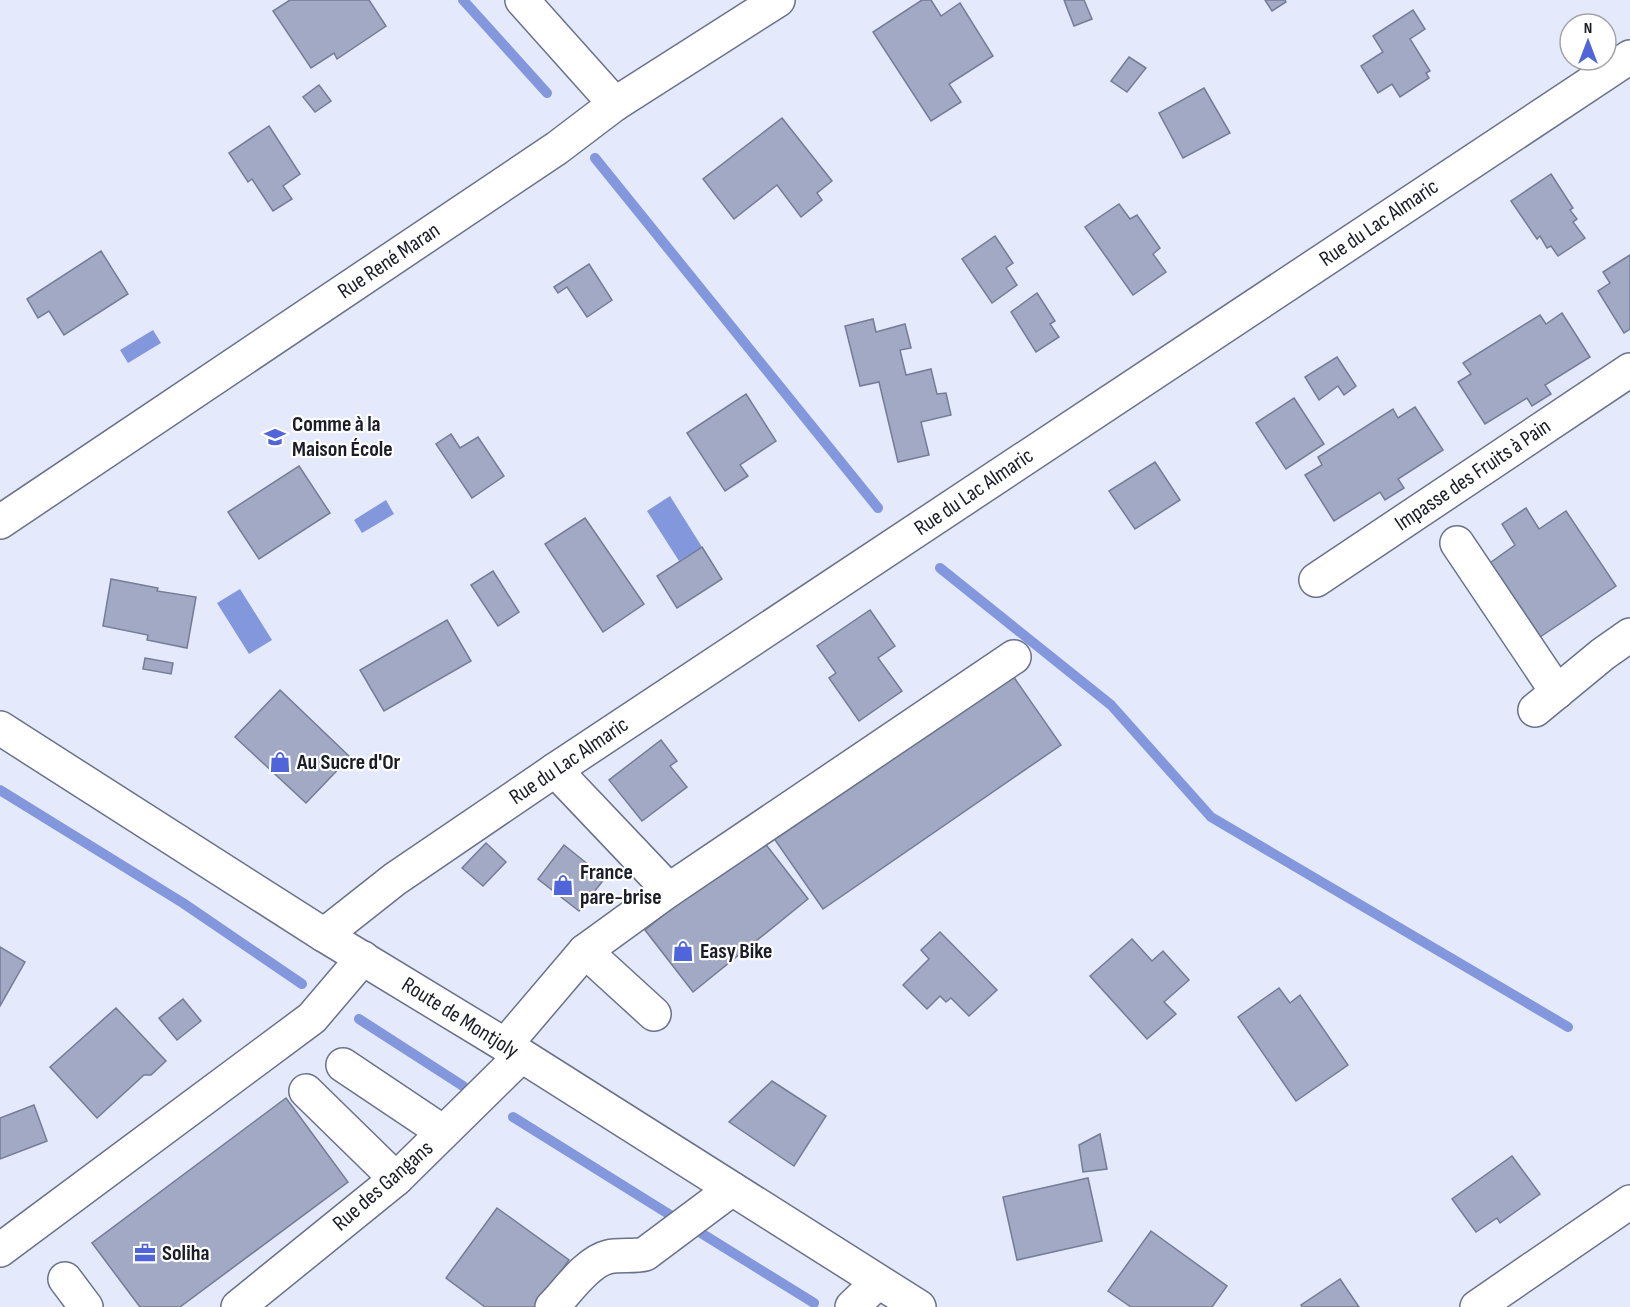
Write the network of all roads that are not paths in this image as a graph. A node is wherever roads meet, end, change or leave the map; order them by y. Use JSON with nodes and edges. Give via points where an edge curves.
{"nodes":[{"id":1,"x":522,"y":0,"type":"edge"},
{"id":2,"x":778,"y":0,"type":"edge"},
{"id":3,"x":1630,"y":57,"type":"edge"},
{"id":4,"x":615,"y":104,"type":"junction"},
{"id":5,"x":1630,"y":370,"type":"edge"},
{"id":6,"x":0,"y":522,"type":"edge"},
{"id":7,"x":1457,"y":543,"type":"dead end"},
{"id":8,"x":1317,"y":580,"type":"dead end"},
{"id":9,"x":1630,"y":635,"type":"edge"},
{"id":10,"x":1014,"y":657,"type":"dead end"},
{"id":11,"x":0,"y":728,"type":"edge"},
{"id":12,"x":555,"y":770,"type":"junction"},
{"id":13,"x":669,"y":890,"type":"junction"},
{"id":14,"x":324,"y":935,"type":"junction"},
{"id":15,"x":585,"y":951,"type":"junction"},
{"id":16,"x":363,"y":958,"type":"junction"},
{"id":17,"x":654,"y":1014,"type":"dead end"},
{"id":18,"x":513,"y":1051,"type":"junction"},
{"id":19,"x":343,"y":1065,"type":"dead end"},
{"id":20,"x":306,"y":1091,"type":"dead end"},
{"id":21,"x":443,"y":1132,"type":"junction"},
{"id":22,"x":396,"y":1179,"type":"junction"},
{"id":23,"x":732,"y":1189,"type":"junction"},
{"id":24,"x":1630,"y":1202,"type":"edge"},
{"id":25,"x":0,"y":1250,"type":"edge"},
{"id":26,"x":65,"y":1279,"type":"dead end"},
{"id":27,"x":878,"y":1282,"type":"junction"},
{"id":28,"x":914,"y":1306,"type":"edge"},
{"id":29,"x":86,"y":1307,"type":"edge"},
{"id":30,"x":238,"y":1307,"type":"edge"},
{"id":31,"x":552,"y":1307,"type":"edge"},
{"id":32,"x":852,"y":1307,"type":"edge"},
{"id":33,"x":1477,"y":1307,"type":"edge"}],
"edges":[{"from":1,"to":4,"type":"street"},
{"from":2,"to":4,"type":"street","name":"Rue René Maran"},
{"from":3,"to":12,"type":"street","name":"Rue du Lac Almaric"},
{"from":4,"to":6,"type":"street","name":"Rue René Maran","via":[[547,155]]},
{"from":5,"to":8,"type":"street","name":"Impasse des Fruits à Pain"},
{"from":7,"to":9,"type":"street","via":[[1546,701]]},
{"from":10,"to":13,"type":"street","name":"Rue des Gangans"},
{"from":11,"to":14,"type":"street","name":"Route de Montjoly"},
{"from":12,"to":13,"type":"street"},
{"from":12,"to":14,"type":"street","name":"Rue du Lac Almaric","via":[[395,879]]},
{"from":13,"to":15,"type":"street","name":"Rue des Gangans"},
{"from":14,"to":16,"type":"street","name":"Route de Montjoly"},
{"from":15,"to":17,"type":"street"},
{"from":15,"to":18,"type":"street","name":"Rue des Gangans"},
{"from":16,"to":18,"type":"street","name":"Route de Montjoly"},
{"from":16,"to":25,"type":"street","via":[[312,1018]]},
{"from":18,"to":21,"type":"street","name":"Rue des Gangans"},
{"from":18,"to":23,"type":"street","name":"Route de Montjoly"},
{"from":19,"to":21,"type":"street"},
{"from":20,"to":22,"type":"street"},
{"from":21,"to":22,"type":"street","name":"Rue des Gangans"},
{"from":22,"to":30,"type":"street","name":"Rue des Gangans"},
{"from":23,"to":27,"type":"street","name":"Route de Montjoly"},
{"from":23,"to":31,"type":"street","via":[[645,1254],[607,1257],[590,1267]]},
{"from":24,"to":33,"type":"street"},
{"from":26,"to":29,"type":"street"},
{"from":27,"to":28,"type":"street","name":"Route de Montjoly"},
{"from":27,"to":32,"type":"street"}]}
